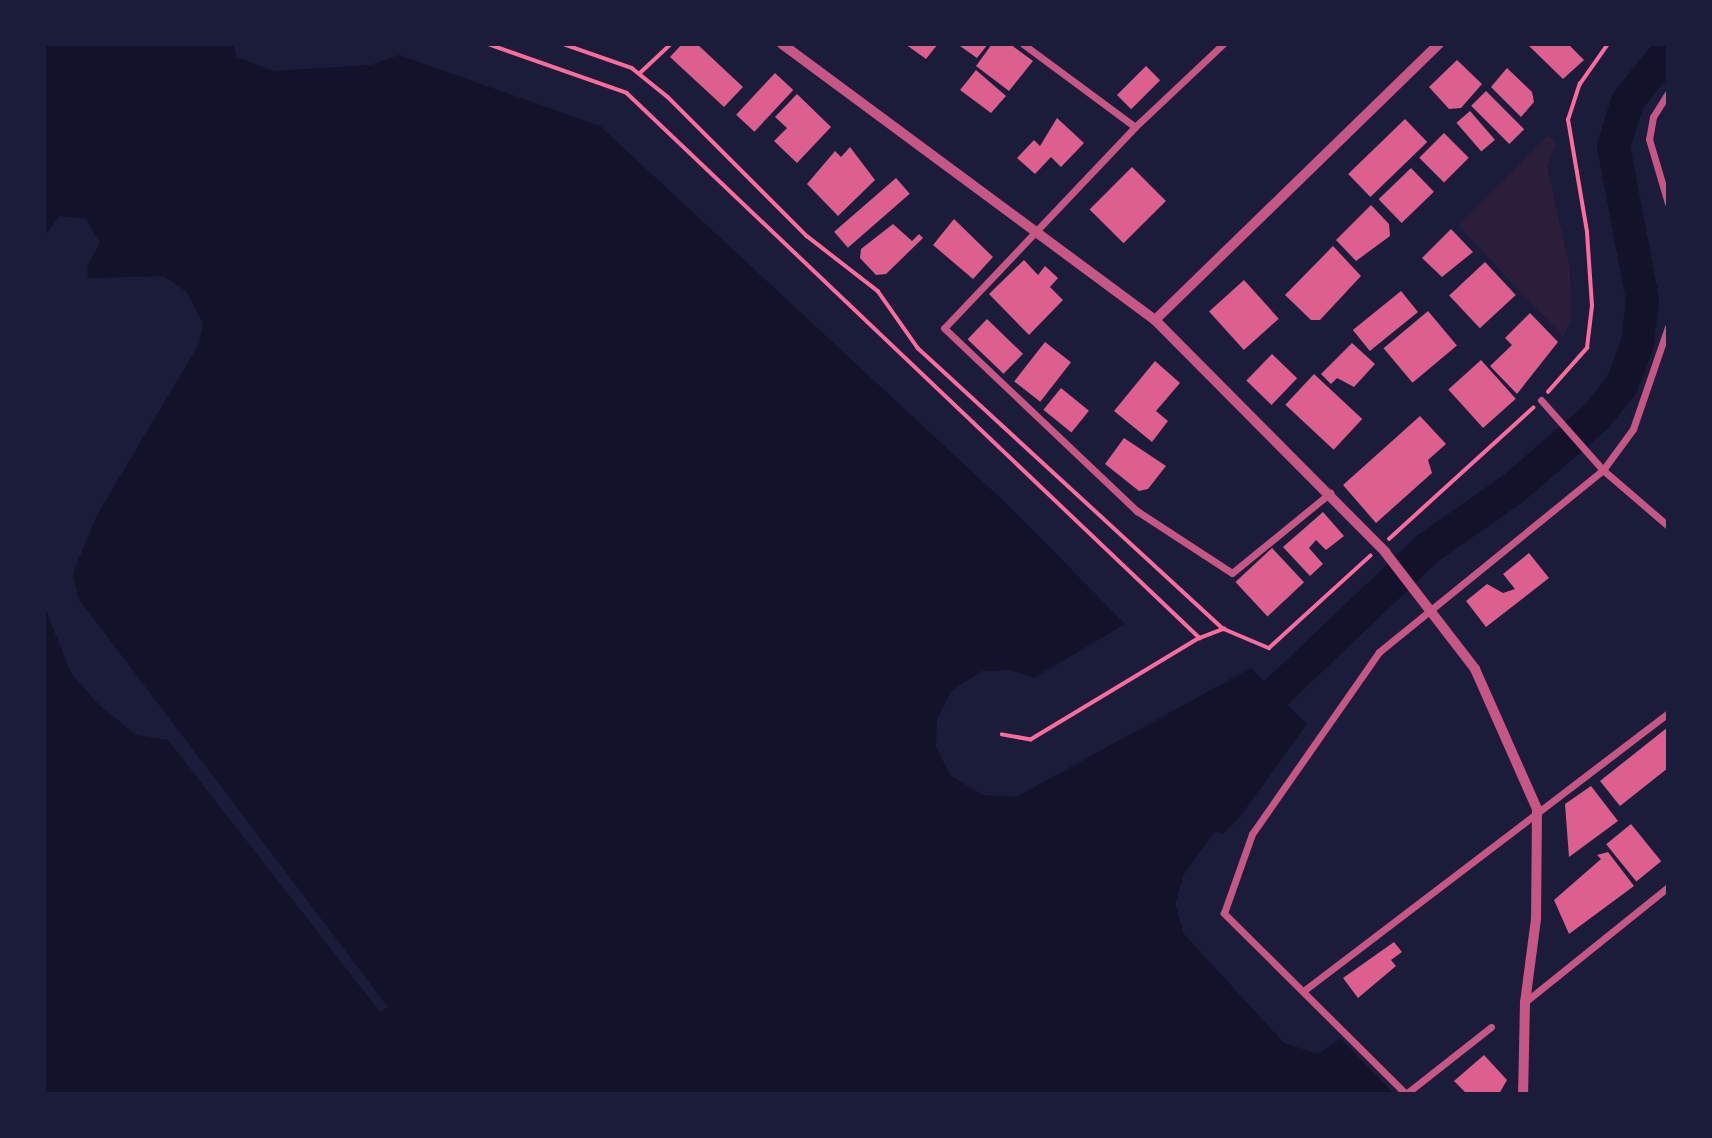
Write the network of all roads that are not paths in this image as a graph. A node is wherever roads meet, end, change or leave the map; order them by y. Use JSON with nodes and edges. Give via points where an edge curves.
{"nodes":[{"id":1,"x":782,"y":44,"type":"edge"},
{"id":2,"x":1223,"y":44,"type":"edge"},
{"id":3,"x":1439,"y":44,"type":"edge"},
{"id":4,"x":1028,"y":45,"type":"edge"},
{"id":5,"x":1668,"y":93,"type":"edge"},
{"id":6,"x":1135,"y":127,"type":"junction"},
{"id":7,"x":1668,"y":203,"type":"edge"},
{"id":8,"x":1036,"y":232,"type":"junction"},
{"id":9,"x":1155,"y":320,"type":"junction"},
{"id":10,"x":1668,"y":327,"type":"edge"},
{"id":11,"x":1541,"y":400,"type":"road end"},
{"id":12,"x":1603,"y":470,"type":"junction"},
{"id":13,"x":1330,"y":493,"type":"junction"},
{"id":14,"x":1668,"y":526,"type":"edge"},
{"id":15,"x":1429,"y":605,"type":"junction"},
{"id":16,"x":1668,"y":713,"type":"edge"},
{"id":17,"x":1537,"y":809,"type":"junction"},
{"id":18,"x":1668,"y":887,"type":"edge"},
{"id":19,"x":1306,"y":989,"type":"junction"},
{"id":20,"x":1525,"y":1002,"type":"junction"},
{"id":21,"x":1491,"y":1027,"type":"dead end"},
{"id":22,"x":1522,"y":1094,"type":"edge"}],
"edges":[{"from":1,"to":8,"type":"street"},
{"from":2,"to":6,"type":"street"},
{"from":3,"to":9,"type":"street"},
{"from":4,"to":6,"type":"street"},
{"from":5,"to":7,"type":"street","via":[[1653,117],[1649,139]]},
{"from":6,"to":8,"type":"street"},
{"from":8,"to":9,"type":"street"},
{"from":8,"to":13,"type":"street","via":[[944,328],[1137,511],[1232,573]]},
{"from":9,"to":13,"type":"street"},
{"from":10,"to":12,"type":"street","via":[[1633,429]]},
{"from":11,"to":12,"type":"street"},
{"from":12,"to":14,"type":"street"},
{"from":12,"to":15,"type":"street"},
{"from":13,"to":15,"type":"street"},
{"from":15,"to":17,"type":"street","via":[[1494,702]]},
{"from":15,"to":19,"type":"street","via":[[1380,652],[1339,707],[1252,834],[1232,882],[1224,914]]},
{"from":16,"to":17,"type":"street"},
{"from":17,"to":19,"type":"street"},
{"from":17,"to":20,"type":"street","via":[[1536,919]]},
{"from":18,"to":20,"type":"street"},
{"from":19,"to":21,"type":"street","via":[[1406,1094]]},
{"from":20,"to":22,"type":"street"}]}
